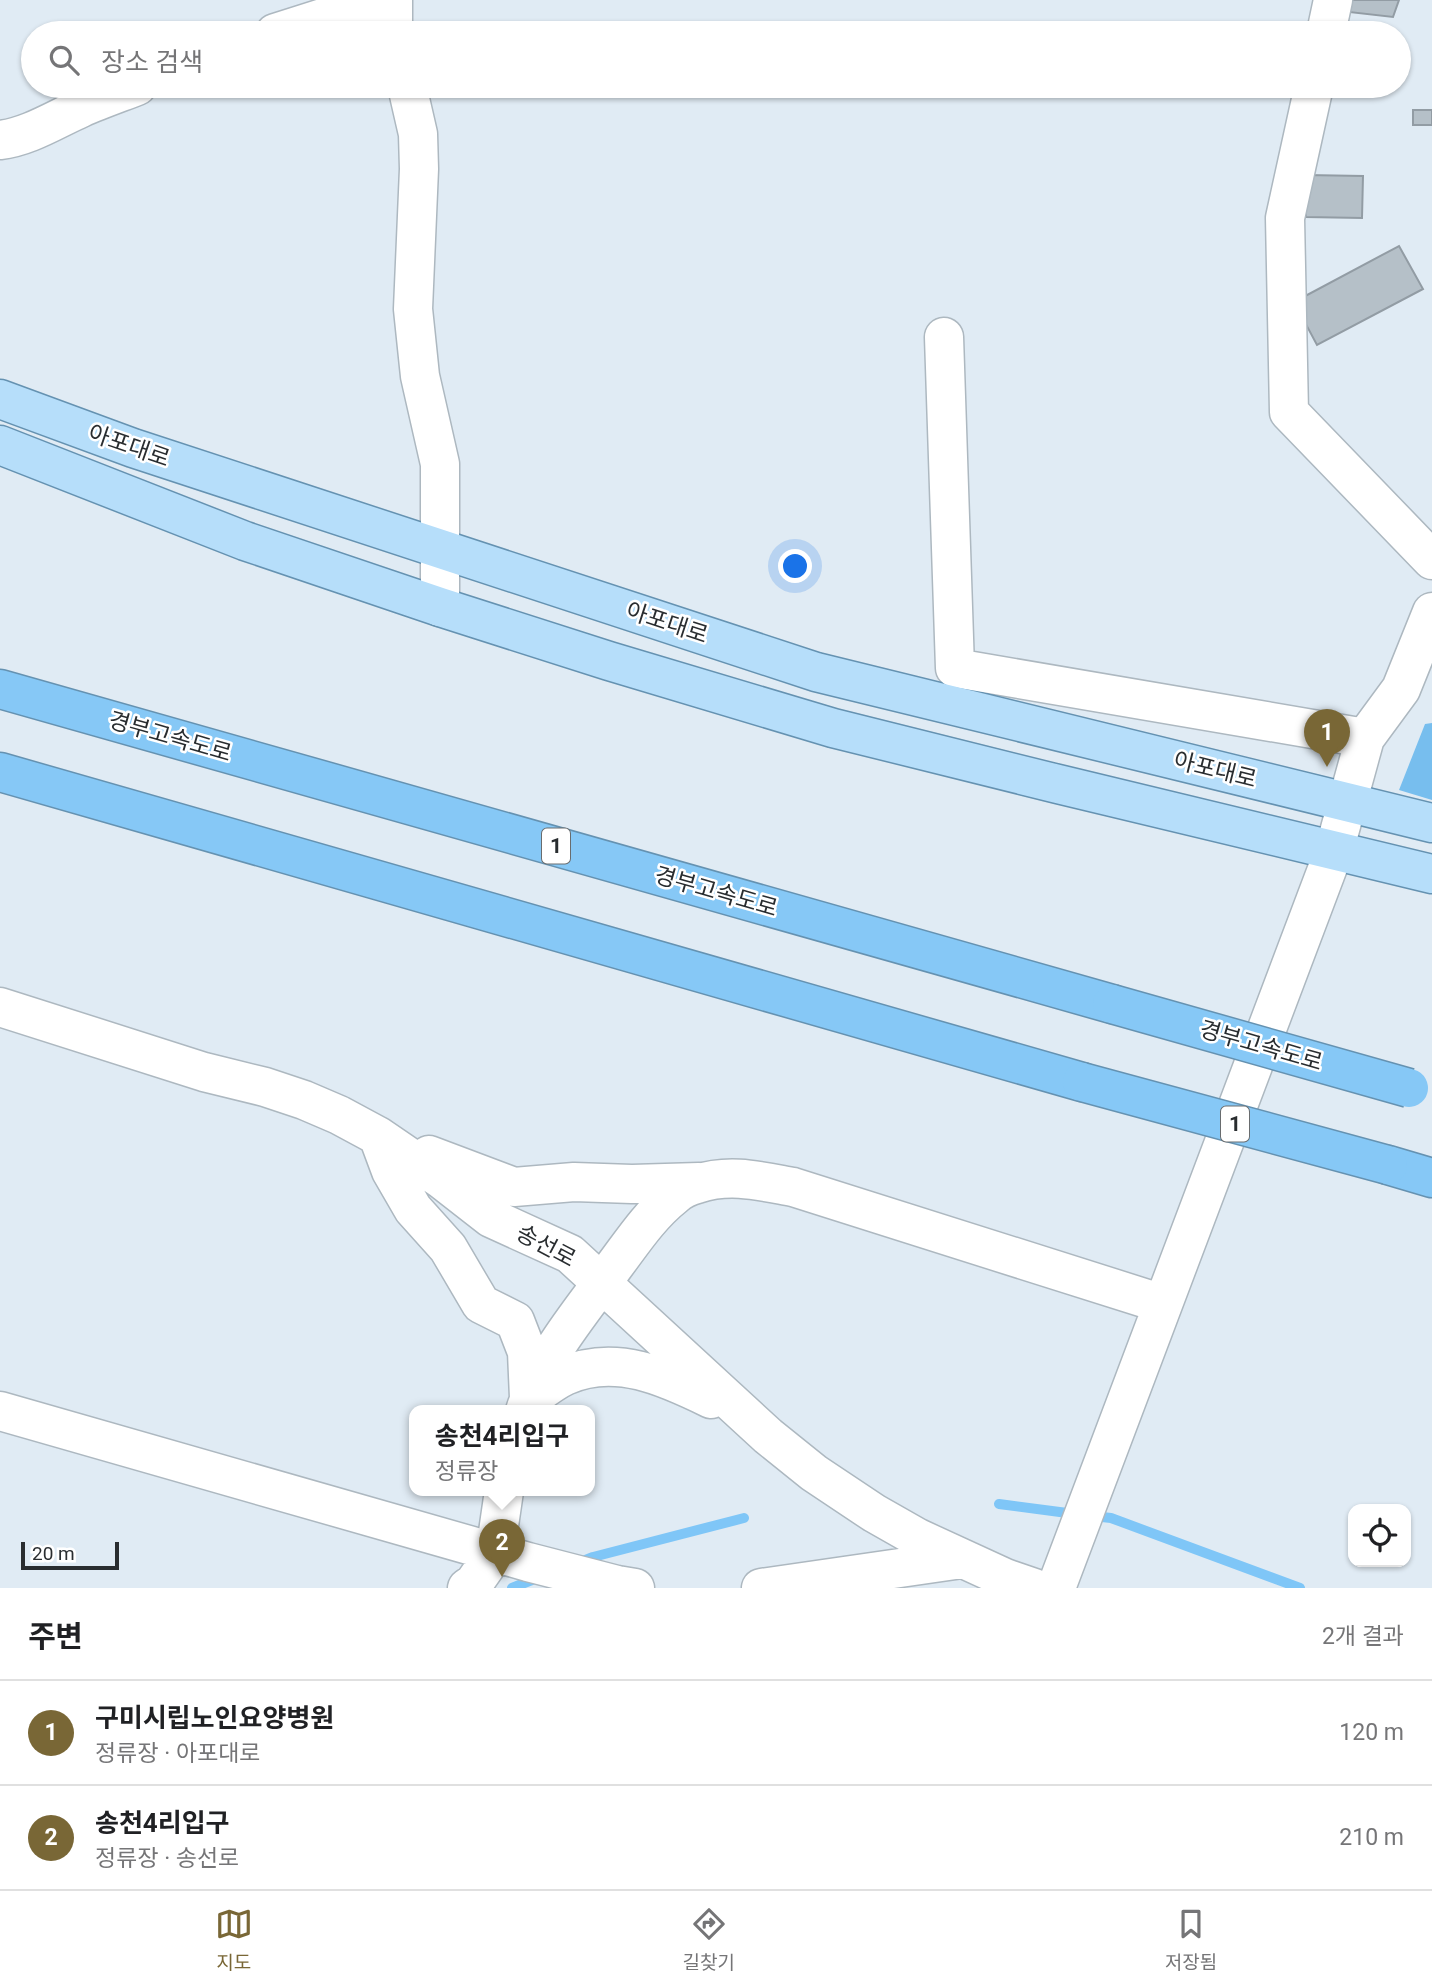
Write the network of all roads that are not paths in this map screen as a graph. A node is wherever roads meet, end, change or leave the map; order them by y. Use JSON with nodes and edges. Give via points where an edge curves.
{"nodes":[{"id":1,"x":1333,"y":0,"type":"edge"},
{"id":2,"x":383,"y":13,"type":"edge"},
{"id":3,"x":340,"y":21,"type":"edge"},
{"id":4,"x":1329,"y":21,"type":"edge"},
{"id":5,"x":105,"y":98,"type":"edge"},
{"id":6,"x":410,"y":98,"type":"edge"},
{"id":7,"x":1311,"y":98,"type":"edge"},
{"id":8,"x":0,"y":139,"type":"edge"},
{"id":9,"x":944,"y":337,"type":"dead end"},
{"id":10,"x":0,"y":399,"type":"edge"},
{"id":11,"x":0,"y":446,"type":"edge"},
{"id":12,"x":440,"y":549,"type":"junction"},
{"id":13,"x":1432,"y":560,"type":"edge"},
{"id":14,"x":440,"y":607,"type":"junction"},
{"id":15,"x":1432,"y":612,"type":"edge"},
{"id":16,"x":1416,"y":684,"type":"edge"},
{"id":17,"x":0,"y":689,"type":"edge"},
{"id":18,"x":1365,"y":738,"type":"junction"},
{"id":19,"x":0,"y":772,"type":"edge"},
{"id":20,"x":1348,"y":802,"type":"junction"},
{"id":21,"x":1432,"y":822,"type":"edge"},
{"id":22,"x":1334,"y":851,"type":"junction"},
{"id":23,"x":1432,"y":874,"type":"edge"},
{"id":24,"x":0,"y":1007,"type":"edge"},
{"id":25,"x":1420,"y":1091,"type":"edge"},
{"id":26,"x":378,"y":1136,"type":"junction"},
{"id":27,"x":1432,"y":1178,"type":"edge"},
{"id":28,"x":706,"y":1181,"type":"junction"},
{"id":29,"x":602,"y":1283,"type":"junction"},
{"id":30,"x":1163,"y":1304,"type":"junction"},
{"id":31,"x":527,"y":1405,"type":"edge"},
{"id":32,"x":527,"y":1405,"type":"edge"},
{"id":33,"x":528,"y":1405,"type":"edge"},
{"id":34,"x":0,"y":1411,"type":"edge"},
{"id":35,"x":745,"y":1415,"type":"junction"},
{"id":36,"x":505,"y":1496,"type":"edge"},
{"id":37,"x":511,"y":1557,"type":"junction"},
{"id":38,"x":962,"y":1559,"type":"junction"},
{"id":39,"x":626,"y":1587,"type":"edge"},
{"id":40,"x":467,"y":1588,"type":"edge"},
{"id":41,"x":761,"y":1588,"type":"edge"},
{"id":42,"x":771,"y":1588,"type":"edge"},
{"id":43,"x":1034,"y":1588,"type":"edge"},
{"id":44,"x":1056,"y":1588,"type":"edge"}],
"edges":[{"from":1,"to":4,"type":"street"},
{"from":2,"to":3,"type":"street"},
{"from":5,"to":8,"type":"street","via":[[43,126]]},
{"from":6,"to":12,"type":"street","via":[[418,134],[419,169],[414,309],[420,376],[440,464]]},
{"from":7,"to":13,"type":"street","via":[[1285,218],[1289,412]]},
{"from":9,"to":18,"type":"street","via":[[955,668]]},
{"from":10,"to":12,"type":"main road","name":"아포대로"},
{"from":11,"to":14,"type":"main road","name":"아포대로","via":[[245,541]]},
{"from":12,"to":14,"type":"street"},
{"from":12,"to":20,"type":"main road","name":"아포대로","via":[[816,673]]},
{"from":14,"to":22,"type":"main road","name":"아포대로","via":[[833,728]]},
{"from":15,"to":16,"type":"street"},
{"from":16,"to":18,"type":"street"},
{"from":17,"to":25,"type":"highway","name":"경부고속도로","number":"1","bridge":true},
{"from":18,"to":20,"type":"street"},
{"from":19,"to":27,"type":"highway","number":"1","bridge":true},
{"from":20,"to":21,"type":"main road","name":"아포대로"},
{"from":20,"to":22,"type":"street"},
{"from":22,"to":23,"type":"main road","name":"아포대로"},
{"from":22,"to":30,"type":"street"},
{"from":24,"to":26,"type":"street","name":"송선로","via":[[304,1100]]},
{"from":26,"to":28,"type":"street","via":[[514,1187]]},
{"from":26,"to":29,"type":"street","name":"송선로","via":[[491,1218],[570,1254]]},
{"from":26,"to":31,"type":"street","via":[[413,1209],[448,1248],[481,1304],[515,1321],[527,1352]]},
{"from":28,"to":29,"type":"street","via":[[676,1194],[652,1216]]},
{"from":28,"to":30,"type":"street","via":[[745,1178],[793,1187]]},
{"from":29,"to":32,"type":"street","via":[[559,1343]]},
{"from":29,"to":35,"type":"street","name":"송선로"},
{"from":30,"to":44,"type":"street"},
{"from":33,"to":35,"type":"street","via":[[564,1377],[584,1369],[623,1367],[665,1377]]},
{"from":34,"to":37,"type":"street"},
{"from":35,"to":38,"type":"street","name":"송선로","via":[[814,1473],[874,1513]]},
{"from":36,"to":37,"type":"street"},
{"from":37,"to":39,"type":"street"},
{"from":37,"to":40,"type":"street"},
{"from":38,"to":42,"type":"street"},
{"from":38,"to":43,"type":"street","name":"송선로"},
{"from":41,"to":42,"type":"street"}]}
